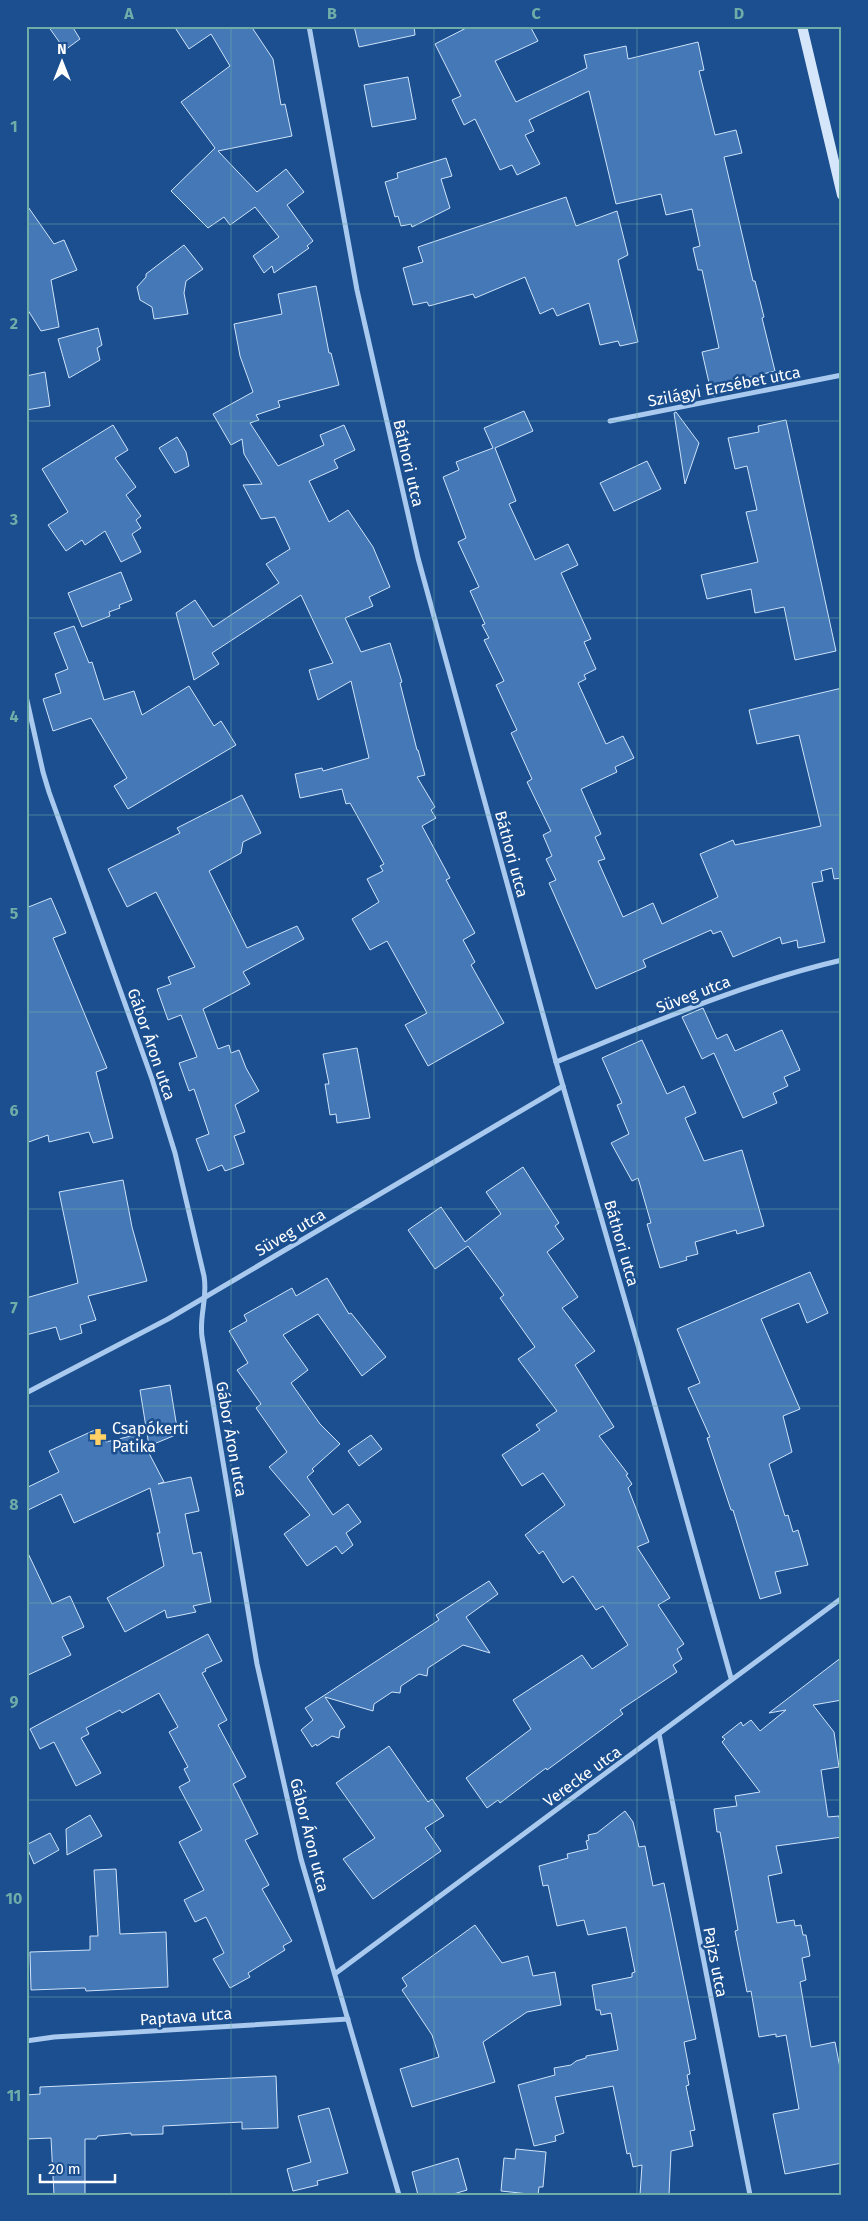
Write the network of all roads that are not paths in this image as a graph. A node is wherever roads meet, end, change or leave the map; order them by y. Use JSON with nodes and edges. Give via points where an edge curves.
{"nodes":[{"id":1,"x":309,"y":26,"type":"edge"},
{"id":2,"x":802,"y":26,"type":"edge"},
{"id":3,"x":842,"y":195,"type":"edge"},
{"id":4,"x":842,"y":375,"type":"edge"},
{"id":5,"x":610,"y":421,"type":"dead end"},
{"id":6,"x":26,"y":696,"type":"edge"},
{"id":7,"x":842,"y":960,"type":"edge"},
{"id":8,"x":556,"y":1062,"type":"junction"},
{"id":9,"x":563,"y":1086,"type":"junction"},
{"id":10,"x":207,"y":1295,"type":"junction"},
{"id":11,"x":26,"y":1393,"type":"edge"},
{"id":12,"x":842,"y":1598,"type":"edge"},
{"id":13,"x":731,"y":1678,"type":"junction"},
{"id":14,"x":659,"y":1734,"type":"junction"},
{"id":15,"x":336,"y":1973,"type":"junction"},
{"id":16,"x":348,"y":2019,"type":"junction"},
{"id":17,"x":26,"y":2040,"type":"edge"},
{"id":18,"x":399,"y":2195,"type":"edge"},
{"id":19,"x":750,"y":2195,"type":"edge"}],
"edges":[{"from":1,"to":8,"type":"street","name":"Báthori utca","via":[[357,290],[418,558]]},
{"from":2,"to":3,"type":"street"},
{"from":4,"to":5,"type":"street","name":"Szilágyi Erzsébet utca"},
{"from":6,"to":10,"type":"street","name":"Gábor Áron utca","via":[[42,772],[170,1137]]},
{"from":7,"to":8,"type":"street","name":"Süveg utca","via":[[724,994]]},
{"from":8,"to":9,"type":"street","name":"Báthori utca"},
{"from":9,"to":10,"type":"street","name":"Süveg utca"},
{"from":9,"to":13,"type":"street","name":"Báthori utca"},
{"from":10,"to":11,"type":"street","name":"Süveg utca","via":[[168,1319]]},
{"from":10,"to":15,"type":"street","name":"Gábor Áron utca","via":[[201,1317],[202,1338],[257,1664],[301,1858]]},
{"from":12,"to":13,"type":"street","name":"Verecke utca"},
{"from":13,"to":14,"type":"street","name":"Verecke utca"},
{"from":14,"to":15,"type":"street","name":"Verecke utca"},
{"from":14,"to":19,"type":"street","name":"Pajzs utca"},
{"from":15,"to":16,"type":"street","name":"Gábor Áron utca"},
{"from":16,"to":17,"type":"street","name":"Paptava utca"},
{"from":16,"to":18,"type":"street","name":"Gábor Áron utca"}]}
